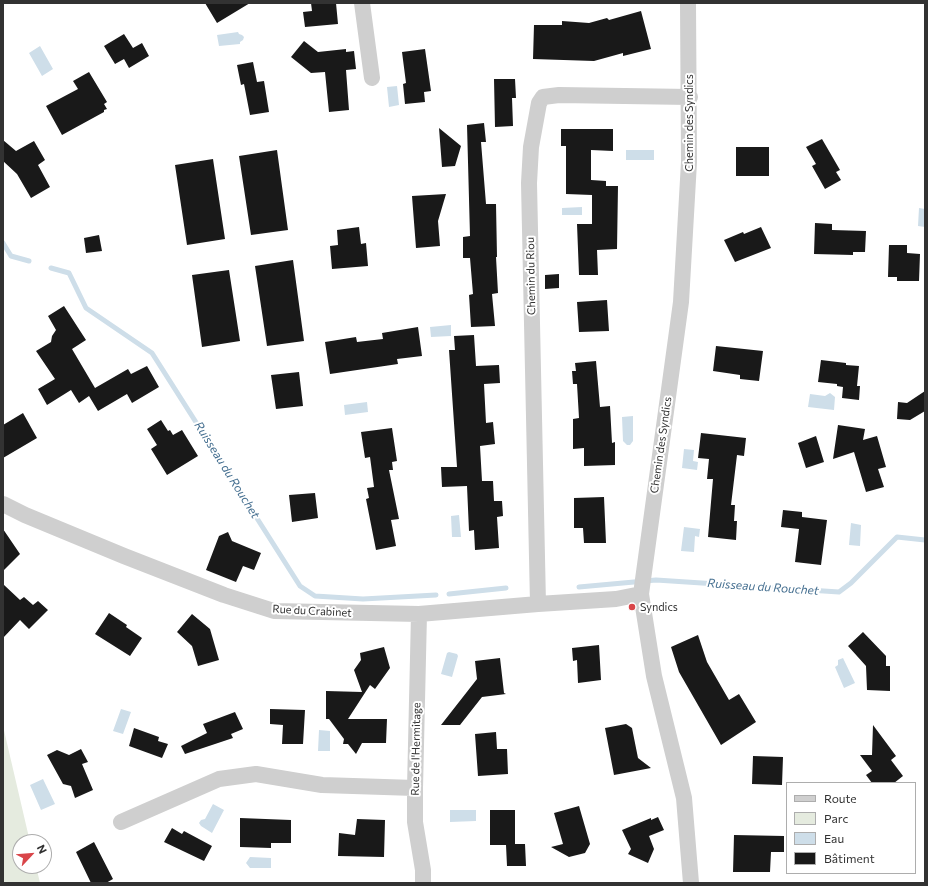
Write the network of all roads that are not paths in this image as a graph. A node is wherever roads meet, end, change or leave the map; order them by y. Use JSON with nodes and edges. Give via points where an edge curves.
{"nodes":[{"id":1,"x":362,"y":3,"type":"edge"},
{"id":2,"x":688,"y":3,"type":"edge"},
{"id":3,"x":372,"y":78,"type":"dead end"},
{"id":4,"x":690,"y":97,"type":"junction"},
{"id":5,"x":3,"y":504,"type":"edge"},
{"id":6,"x":642,"y":586,"type":"junction"},
{"id":7,"x":538,"y":604,"type":"junction"},
{"id":8,"x":419,"y":614,"type":"junction"},
{"id":9,"x":415,"y":788,"type":"junction"},
{"id":10,"x":121,"y":822,"type":"dead end"},
{"id":11,"x":423,"y":883,"type":"edge"},
{"id":12,"x":691,"y":883,"type":"edge"}],
"edges":[{"from":1,"to":3,"type":"street"},
{"from":2,"to":4,"type":"street","name":"Chemin des Syndics"},
{"from":4,"to":6,"type":"street","name":"Chemin des Syndics","via":[[681,302]]},
{"from":4,"to":7,"type":"street","name":"Chemin du Riou","via":[[559,95],[543,97],[539,103],[531,147],[529,183]]},
{"from":5,"to":8,"type":"street","name":"Rue du Crabinet","via":[[124,556],[224,595],[274,610]]},
{"from":6,"to":7,"type":"street","name":"Rue du Crabinet","via":[[616,599]]},
{"from":6,"to":12,"type":"street","name":"Chemin des Syndics","via":[[654,676],[684,798]]},
{"from":7,"to":8,"type":"street","name":"Rue du Crabinet"},
{"from":8,"to":9,"type":"street","name":"Rue de l'Hermitage"},
{"from":9,"to":10,"type":"street","via":[[322,785],[256,774],[219,779]]},
{"from":9,"to":11,"type":"street","name":"Rue de l'Hermitage","via":[[415,822]]}]}
